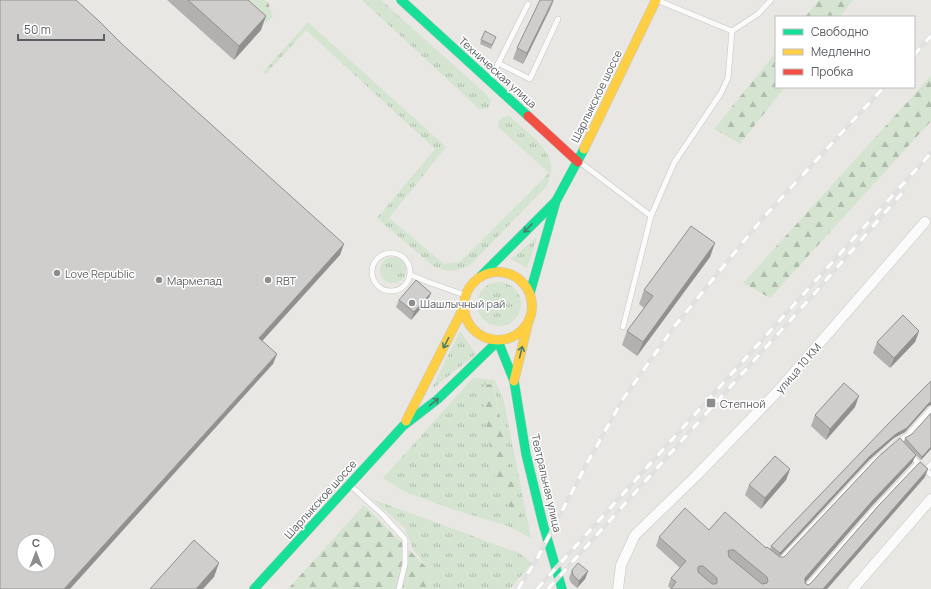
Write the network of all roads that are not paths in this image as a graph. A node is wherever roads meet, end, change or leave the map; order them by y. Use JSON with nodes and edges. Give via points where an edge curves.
{"nodes":[{"id":1,"x":401,"y":0,"type":"edge"},
{"id":2,"x":656,"y":0,"type":"edge"},
{"id":3,"x":771,"y":0,"type":"edge"},
{"id":4,"x":528,"y":4,"type":"dead end"},
{"id":5,"x":558,"y":19,"type":"dead end"},
{"id":6,"x":732,"y":31,"type":"junction"},
{"id":7,"x":498,"y":63,"type":"junction"},
{"id":8,"x":489,"y":80,"type":"junction"},
{"id":9,"x":578,"y":162,"type":"junction"},
{"id":10,"x":556,"y":201,"type":"junction"},
{"id":11,"x":652,"y":216,"type":"junction"},
{"id":12,"x":925,"y":222,"type":"dead end"},
{"id":13,"x":411,"y":275,"type":"junction"},
{"id":14,"x":481,"y":276,"type":"junction"},
{"id":15,"x":530,"y":293,"type":"junction"},
{"id":16,"x":465,"y":294,"type":"junction"},
{"id":17,"x":463,"y":308,"type":"junction"},
{"id":18,"x":528,"y":322,"type":"junction"},
{"id":19,"x":623,"y":328,"type":"dead end"},
{"id":20,"x":498,"y":340,"type":"junction"},
{"id":21,"x":514,"y":381,"type":"junction"},
{"id":22,"x":931,"y":409,"type":"edge"},
{"id":23,"x":403,"y":426,"type":"junction"},
{"id":24,"x":897,"y":441,"type":"junction"},
{"id":25,"x":892,"y":446,"type":"edge"},
{"id":26,"x":902,"y":447,"type":"edge"},
{"id":27,"x":907,"y":452,"type":"edge"},
{"id":28,"x":882,"y":454,"type":"edge"},
{"id":29,"x":918,"y":464,"type":"junction"},
{"id":30,"x":931,"y":464,"type":"edge"},
{"id":31,"x":926,"y":470,"type":"junction"},
{"id":32,"x":931,"y":475,"type":"edge"},
{"id":33,"x":350,"y":485,"type":"junction"},
{"id":34,"x":931,"y":499,"type":"edge"},
{"id":35,"x":772,"y":558,"type":"edge"},
{"id":36,"x":254,"y":589,"type":"edge"},
{"id":37,"x":399,"y":589,"type":"edge"},
{"id":38,"x":562,"y":589,"type":"edge"},
{"id":39,"x":618,"y":589,"type":"edge"},
{"id":40,"x":805,"y":589,"type":"edge"},
{"id":41,"x":853,"y":589,"type":"edge"}],
"edges":[{"from":1,"to":8,"type":"main road","name":"Техническая улица"},
{"from":2,"to":6,"type":"lane"},
{"from":2,"to":9,"type":"main road","name":"Шарлыкское шоссе"},
{"from":3,"to":6,"type":"lane","via":[[758,14]]},
{"from":4,"to":7,"type":"lane"},
{"from":5,"to":7,"type":"lane","via":[[530,79]]},
{"from":6,"to":11,"type":"lane","via":[[728,78],[721,93],[674,163]]},
{"from":7,"to":8,"type":"lane"},
{"from":8,"to":9,"type":"main road","name":"Техническая улица"},
{"from":9,"to":10,"type":"main road","name":"Шарлыкское шоссе"},
{"from":9,"to":11,"type":"lane"},
{"from":10,"to":14,"type":"main road","name":"Шарлыкское шоссе","one_way":true},
{"from":10,"to":15,"type":"main road","name":"Шарлыкское шоссе"},
{"from":11,"to":19,"type":"lane"},
{"from":12,"to":39,"type":"street","name":"улица 10 КМ","via":[[778,391],[635,535],[620,565]]},
{"from":13,"to":13,"type":"lane","via":[[408,262],[398,254],[388,253],[379,257],[373,265],[372,276],[377,285],[386,291],[399,290],[407,284]]},
{"from":13,"to":16,"type":"lane"},
{"from":14,"to":15,"type":"main road","via":[[493,272],[512,275],[522,282]]},
{"from":14,"to":16,"type":"main road","via":[[471,284]]},
{"from":15,"to":18,"type":"main road","via":[[532,308]]},
{"from":16,"to":17,"type":"main road"},
{"from":17,"to":20,"type":"main road","via":[[474,332],[490,340]]},
{"from":17,"to":23,"type":"main road","name":"Шарлыкское шоссе","one_way":true},
{"from":18,"to":20,"type":"main road","via":[[516,336]]},
{"from":21,"to":18,"type":"main road","name":"Театральная улица","one_way":true},
{"from":20,"to":21,"type":"main road","name":"Театральная улица"},
{"from":23,"to":20,"type":"main road","name":"Шарлыкское шоссе","one_way":true,"via":[[438,399]]},
{"from":21,"to":38,"type":"main road","name":"Театральная улица","via":[[531,475]]},
{"from":22,"to":24,"type":"lane","via":[[908,434]]},
{"from":23,"to":33,"type":"main road","name":"Шарлыкское шоссе"},
{"from":24,"to":25,"type":"lane"},
{"from":24,"to":26,"type":"lane"},
{"from":27,"to":29,"type":"lane"},
{"from":28,"to":35,"type":"lane","via":[[778,562]]},
{"from":29,"to":31,"type":"lane"},
{"from":29,"to":40,"type":"lane"},
{"from":30,"to":31,"type":"lane"},
{"from":31,"to":32,"type":"lane"},
{"from":33,"to":36,"type":"main road","name":"Шарлыкское шоссе"},
{"from":33,"to":37,"type":"lane","via":[[405,539],[405,564]]},
{"from":34,"to":41,"type":"street"}]}
